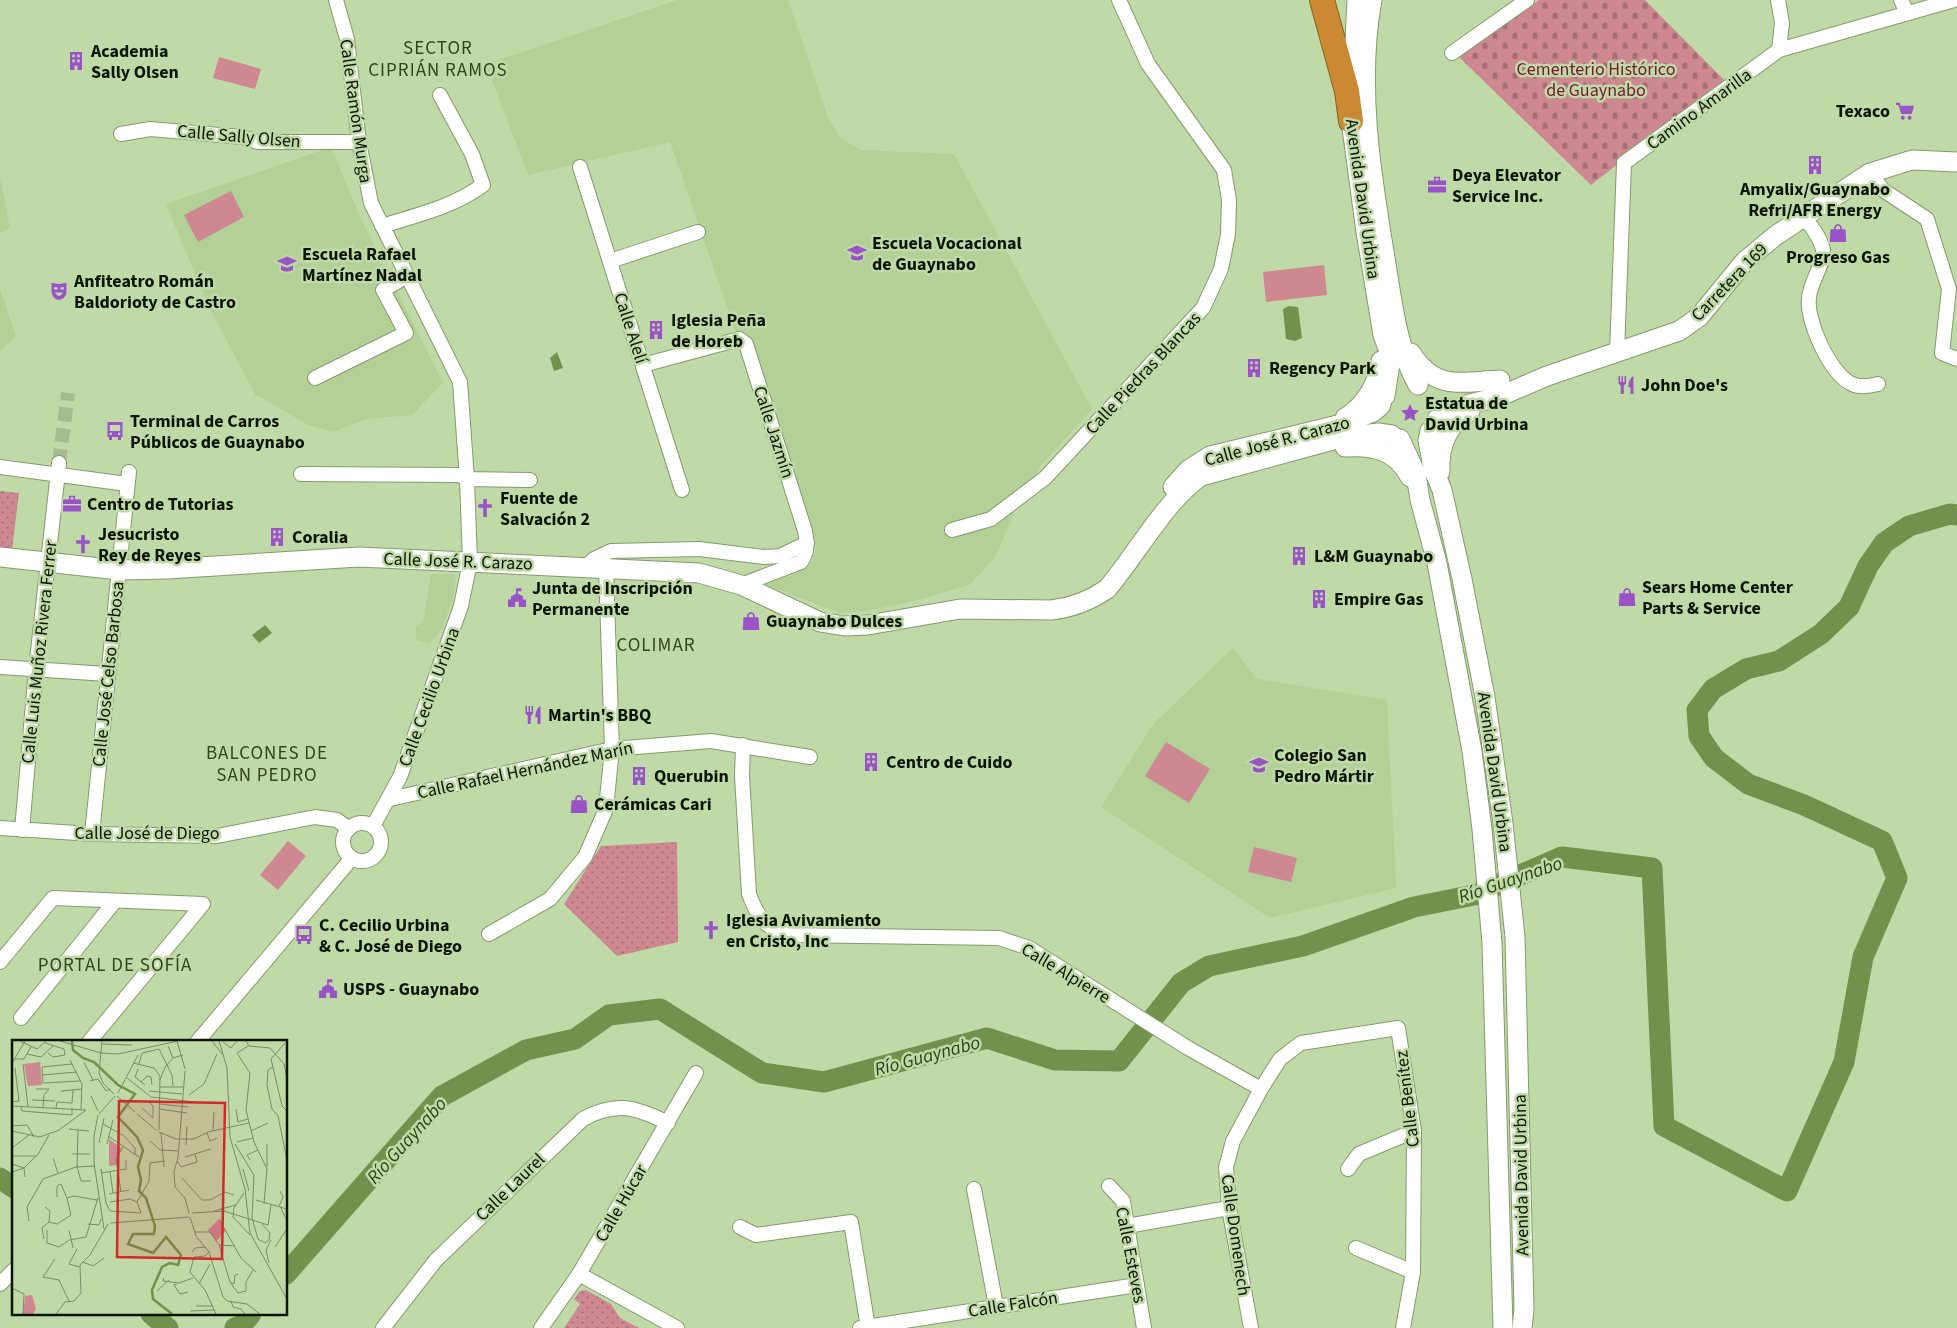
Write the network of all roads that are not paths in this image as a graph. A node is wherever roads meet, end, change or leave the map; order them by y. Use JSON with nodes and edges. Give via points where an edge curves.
{"nodes":[{"id":1,"x":336,"y":0,"type":"edge"},
{"id":2,"x":1120,"y":0,"type":"edge"},
{"id":3,"x":1322,"y":0,"type":"edge"},
{"id":4,"x":1357,"y":0,"type":"edge"},
{"id":5,"x":1372,"y":0,"type":"edge"},
{"id":6,"x":1527,"y":0,"type":"edge"},
{"id":7,"x":1778,"y":0,"type":"edge"},
{"id":8,"x":1901,"y":0,"type":"edge"},
{"id":9,"x":1954,"y":0,"type":"edge"},
{"id":10,"x":1907,"y":14,"type":"junction"},
{"id":11,"x":1779,"y":50,"type":"junction"},
{"id":12,"x":1452,"y":52,"type":"dead end"},
{"id":13,"x":440,"y":95,"type":"dead end"},
{"id":14,"x":1351,"y":121,"type":"junction"},
{"id":15,"x":121,"y":134,"type":"dead end"},
{"id":16,"x":358,"y":142,"type":"junction"},
{"id":17,"x":1957,"y":162,"type":"edge"},
{"id":18,"x":580,"y":167,"type":"dead end"},
{"id":19,"x":1870,"y":173,"type":"junction"},
{"id":20,"x":1804,"y":216,"type":"junction"},
{"id":21,"x":382,"y":226,"type":"junction"},
{"id":22,"x":698,"y":232,"type":"dead end"},
{"id":23,"x":610,"y":262,"type":"junction"},
{"id":24,"x":407,"y":276,"type":"junction"},
{"id":25,"x":1397,"y":322,"type":"junction"},
{"id":26,"x":1383,"y":335,"type":"junction"},
{"id":27,"x":1617,"y":353,"type":"junction"},
{"id":28,"x":1957,"y":359,"type":"edge"},
{"id":29,"x":643,"y":365,"type":"junction"},
{"id":30,"x":315,"y":378,"type":"dead end"},
{"id":31,"x":1878,"y":384,"type":"dead end"},
{"id":32,"x":1499,"y":388,"type":"junction"},
{"id":33,"x":1383,"y":400,"type":"junction"},
{"id":34,"x":1430,"y":403,"type":"junction"},
{"id":35,"x":1331,"y":427,"type":"junction"},
{"id":36,"x":1396,"y":437,"type":"junction"},
{"id":37,"x":1304,"y":449,"type":"junction"},
{"id":38,"x":0,"y":467,"type":"edge"},
{"id":39,"x":58,"y":469,"type":"junction"},
{"id":40,"x":301,"y":474,"type":"dead end"},
{"id":41,"x":467,"y":478,"type":"junction"},
{"id":42,"x":530,"y":480,"type":"dead end"},
{"id":43,"x":682,"y":490,"type":"dead end"},
{"id":44,"x":1442,"y":490,"type":"junction"},
{"id":45,"x":1420,"y":500,"type":"junction"},
{"id":46,"x":952,"y":530,"type":"dead end"},
{"id":47,"x":807,"y":543,"type":"junction"},
{"id":48,"x":0,"y":557,"type":"edge"},
{"id":49,"x":48,"y":562,"type":"junction"},
{"id":50,"x":470,"y":562,"type":"junction"},
{"id":51,"x":586,"y":567,"type":"junction"},
{"id":52,"x":606,"y":568,"type":"junction"},
{"id":53,"x":118,"y":570,"type":"junction"},
{"id":54,"x":741,"y":585,"type":"junction"},
{"id":55,"x":1083,"y":601,"type":"junction"},
{"id":56,"x":0,"y":667,"type":"edge"},
{"id":57,"x":36,"y":669,"type":"junction"},
{"id":58,"x":107,"y":674,"type":"junction"},
{"id":59,"x":743,"y":745,"type":"junction"},
{"id":60,"x":612,"y":749,"type":"junction"},
{"id":61,"x":810,"y":757,"type":"dead end"},
{"id":62,"x":390,"y":799,"type":"junction"},
{"id":63,"x":373,"y":826,"type":"junction"},
{"id":64,"x":0,"y":828,"type":"edge"},
{"id":65,"x":349,"y":829,"type":"junction"},
{"id":66,"x":22,"y":830,"type":"junction"},
{"id":67,"x":92,"y":834,"type":"junction"},
{"id":68,"x":352,"y":858,"type":"junction"},
{"id":69,"x":115,"y":901,"type":"junction"},
{"id":70,"x":488,"y":934,"type":"dead end"},
{"id":71,"x":0,"y":962,"type":"edge"},
{"id":72,"x":21,"y":1018,"type":"dead end"},
{"id":73,"x":91,"y":1040,"type":"edge"},
{"id":74,"x":199,"y":1040,"type":"edge"},
{"id":75,"x":696,"y":1073,"type":"dead end"},
{"id":76,"x":1261,"y":1089,"type":"junction"},
{"id":77,"x":668,"y":1123,"type":"junction"},
{"id":78,"x":1414,"y":1131,"type":"junction"},
{"id":79,"x":1348,"y":1169,"type":"dead end"},
{"id":80,"x":1109,"y":1186,"type":"dead end"},
{"id":81,"x":974,"y":1189,"type":"dead end"},
{"id":82,"x":1229,"y":1208,"type":"junction"},
{"id":83,"x":1127,"y":1226,"type":"junction"},
{"id":84,"x":740,"y":1227,"type":"dead end"},
{"id":85,"x":1356,"y":1248,"type":"dead end"},
{"id":86,"x":12,"y":1272,"type":"edge"},
{"id":87,"x":1413,"y":1272,"type":"junction"},
{"id":88,"x":579,"y":1274,"type":"junction"},
{"id":89,"x":0,"y":1284,"type":"edge"},
{"id":90,"x":1137,"y":1285,"type":"junction"},
{"id":91,"x":996,"y":1306,"type":"junction"},
{"id":92,"x":1524,"y":1309,"type":"junction"},
{"id":93,"x":1501,"y":1322,"type":"edge"},
{"id":94,"x":383,"y":1328,"type":"edge"},
{"id":95,"x":541,"y":1328,"type":"edge"},
{"id":96,"x":677,"y":1328,"type":"edge"},
{"id":97,"x":865,"y":1328,"type":"edge"},
{"id":98,"x":1144,"y":1328,"type":"edge"},
{"id":99,"x":1251,"y":1328,"type":"edge"},
{"id":100,"x":1403,"y":1328,"type":"edge"},
{"id":101,"x":1522,"y":1328,"type":"edge"},
{"id":102,"x":1527,"y":1328,"type":"edge"}],
"edges":[{"from":1,"to":16,"type":"street","name":"Calle Ramón Murga","via":[[347,39]]},
{"from":2,"to":46,"type":"street","name":"Calle Piedras Blancas","via":[[1148,64],[1224,170],[1229,200],[1228,234],[1221,269],[1203,308],[1045,478],[991,519]]},
{"from":3,"to":14,"type":"highway","via":[[1347,91]]},
{"from":4,"to":14,"type":"street","name":"Avenida David Urbina"},
{"from":5,"to":25,"type":"street","name":"Avenida David Urbina","via":[[1367,56],[1368,146]]},
{"from":6,"to":12,"type":"street"},
{"from":7,"to":11,"type":"street","via":[[1782,23]]},
{"from":8,"to":10,"type":"street"},
{"from":9,"to":10,"type":"street","name":"Camino Amarilla"},
{"from":10,"to":11,"type":"street","name":"Camino Amarilla"},
{"from":11,"to":27,"type":"street","name":"Camino Amarilla","via":[[1624,163]]},
{"from":13,"to":21,"type":"street","via":[[472,154],[483,185],[448,205]]},
{"from":14,"to":26,"type":"street","name":"Avenida David Urbina"},
{"from":15,"to":16,"type":"street","name":"Calle Sally Olsen","via":[[150,129],[242,136],[258,142]]},
{"from":16,"to":21,"type":"street","name":"Calle Ramón Murga","via":[[371,203]]},
{"from":17,"to":19,"type":"street","name":"Carretera 169","via":[[1912,160]]},
{"from":18,"to":23,"type":"street","name":"Calle Alelí"},
{"from":19,"to":20,"type":"street","name":"Carretera 169"},
{"from":19,"to":28,"type":"street","via":[[1883,190],[1927,219],[1949,289],[1942,353]]},
{"from":20,"to":27,"type":"street","name":"Carretera 169","via":[[1746,261],[1699,317],[1679,331]]},
{"from":20,"to":31,"type":"street","via":[[1823,253],[1808,299],[1809,313],[1819,340],[1835,368],[1852,384]]},
{"from":21,"to":24,"type":"street","name":"Calle Ramón Murga"},
{"from":22,"to":23,"type":"street"},
{"from":23,"to":29,"type":"street","name":"Calle Alelí"},
{"from":24,"to":30,"type":"street","via":[[383,290],[406,333]]},
{"from":24,"to":41,"type":"street","name":"Calle Ramón Murga","via":[[460,382]]},
{"from":25,"to":32,"type":"street","via":[[1417,361],[1437,379]]},
{"from":25,"to":34,"type":"street","name":"Avenida David Urbina","via":[[1403,356]]},
{"from":26,"to":33,"type":"street","name":"Avenida David Urbina","via":[[1391,363]]},
{"from":26,"to":35,"type":"street","via":[[1380,366],[1369,394],[1354,413]]},
{"from":27,"to":32,"type":"street","name":"Carretera 169"},
{"from":29,"to":43,"type":"street","name":"Calle Alelí"},
{"from":29,"to":47,"type":"street","name":"Calle Jazmín","via":[[732,341],[744,341]]},
{"from":32,"to":34,"type":"street","name":"Carretera 169","via":[[1466,405]]},
{"from":32,"to":34,"type":"street","name":"Carretera 169","via":[[1446,390]]},
{"from":32,"to":44,"type":"street","via":[[1446,433],[1441,457]]},
{"from":33,"to":34,"type":"street","via":[[1400,384]]},
{"from":33,"to":35,"type":"street","name":"Calle José R. Carazo","via":[[1361,418]]},
{"from":33,"to":36,"type":"street","via":[[1383,423]]},
{"from":34,"to":36,"type":"street","via":[[1414,440]]},
{"from":34,"to":44,"type":"street","name":"Avenida David Urbina","via":[[1429,449]]},
{"from":35,"to":55,"type":"street","name":"Calle José R. Carazo","via":[[1219,453],[1197,462],[1158,504]]},
{"from":36,"to":37,"type":"street","name":"Calle José R. Carazo","via":[[1367,434]]},
{"from":36,"to":45,"type":"street","name":"Avenida David Urbina","via":[[1416,474]]},
{"from":37,"to":45,"type":"street","via":[[1368,447],[1386,451],[1407,472]]},
{"from":37,"to":55,"type":"street","name":"Calle José R. Carazo","via":[[1201,476],[1168,510],[1107,588]]},
{"from":38,"to":39,"type":"street"},
{"from":39,"to":49,"type":"street","name":"Calle Luis Muñoz Rivera Ferrer"},
{"from":39,"to":53,"type":"street","name":"Calle José Celso Barbosa","via":[[128,478]]},
{"from":40,"to":41,"type":"street","via":[[459,475]]},
{"from":41,"to":42,"type":"street"},
{"from":41,"to":50,"type":"street","name":"Calle Ramón Murga"},
{"from":44,"to":92,"type":"street","name":"Avenida David Urbina","via":[[1485,696],[1515,937]]},
{"from":45,"to":93,"type":"street","name":"Avenida David Urbina","via":[[1460,682],[1482,829],[1492,943],[1498,1079]]},
{"from":47,"to":51,"type":"street","via":[[780,556],[764,557],[699,549],[611,551]]},
{"from":47,"to":54,"type":"street","via":[[801,562]]},
{"from":48,"to":49,"type":"street","name":"Calle José R. Carazo"},
{"from":49,"to":53,"type":"street","name":"Calle José R. Carazo"},
{"from":49,"to":57,"type":"street","name":"Calle Luis Muñoz Rivera Ferrer"},
{"from":50,"to":51,"type":"street","name":"Calle José R. Carazo"},
{"from":50,"to":53,"type":"street","name":"Calle José R. Carazo","via":[[359,558]]},
{"from":50,"to":62,"type":"street","name":"Calle Cecilio Urbina","via":[[457,619]]},
{"from":51,"to":52,"type":"street","name":"Calle José R. Carazo"},
{"from":52,"to":54,"type":"street","name":"Calle José R. Carazo","via":[[699,573]]},
{"from":52,"to":60,"type":"street"},
{"from":53,"to":58,"type":"street","name":"Calle José Celso Barbosa"},
{"from":54,"to":55,"type":"street","name":"Calle José R. Carazo","via":[[820,622],[844,626],[960,609],[1065,609]]},
{"from":56,"to":57,"type":"street"},
{"from":57,"to":58,"type":"street"},
{"from":57,"to":66,"type":"street","name":"Calle Luis Muñoz Rivera Ferrer"},
{"from":58,"to":67,"type":"street","name":"Calle José Celso Barbosa"},
{"from":59,"to":60,"type":"street","name":"Calle Rafael Hernández Marín","via":[[711,741]]},
{"from":59,"to":61,"type":"street","name":"Calle Rafael Hernández Marín"},
{"from":59,"to":76,"type":"street","name":"Calle Alpierre","via":[[749,894],[755,910],[773,931],[791,935],[999,938],[1029,948],[1188,1048]]},
{"from":60,"to":62,"type":"street","name":"Calle Rafael Hernández Marín"},
{"from":60,"to":70,"type":"street","via":[[606,809],[585,857],[550,899]]},
{"from":62,"to":63,"type":"street","name":"Calle Cecilio Urbina"},
{"from":63,"to":65,"type":"street","via":[[358,824]]},
{"from":63,"to":68,"type":"street","via":[[381,838],[378,853],[366,861]]},
{"from":64,"to":66,"type":"street","name":"Calle José de Diego"},
{"from":65,"to":67,"type":"street","name":"Calle José de Diego","via":[[337,820],[315,817],[217,836]]},
{"from":65,"to":68,"type":"street","via":[[344,846]]},
{"from":66,"to":67,"type":"street","name":"Calle José de Diego"},
{"from":68,"to":74,"type":"street"},
{"from":69,"to":71,"type":"street","via":[[53,898]]},
{"from":69,"to":72,"type":"street"},
{"from":69,"to":73,"type":"street","via":[[203,904]]},
{"from":75,"to":77,"type":"street","name":"Calle Húcar"},
{"from":76,"to":78,"type":"street","name":"Calle Benítez","via":[[1280,1059],[1301,1044],[1398,1028]]},
{"from":76,"to":82,"type":"street","name":"Calle Domenech","via":[[1232,1141],[1226,1167]]},
{"from":77,"to":88,"type":"street","name":"Calle Húcar"},
{"from":77,"to":94,"type":"street","name":"Calle Laurel","via":[[642,1110],[626,1108],[607,1109],[582,1119],[436,1260]]},
{"from":78,"to":79,"type":"street","via":[[1359,1154]]},
{"from":78,"to":87,"type":"street","name":"Calle Benítez"},
{"from":80,"to":83,"type":"street","name":"Calle Esteves","via":[[1123,1202]]},
{"from":81,"to":91,"type":"street"},
{"from":82,"to":83,"type":"street"},
{"from":82,"to":99,"type":"street","name":"Calle Domenech"},
{"from":83,"to":90,"type":"street","name":"Calle Esteves"},
{"from":84,"to":97,"type":"street","via":[[756,1235],[851,1222]]},
{"from":85,"to":87,"type":"street"},
{"from":86,"to":89,"type":"street"},
{"from":87,"to":100,"type":"street","name":"Calle Benítez"},
{"from":88,"to":95,"type":"street","name":"Calle Húcar"},
{"from":88,"to":96,"type":"street"},
{"from":90,"to":91,"type":"street","name":"Calle Falcón"},
{"from":90,"to":98,"type":"street","name":"Calle Esteves"},
{"from":91,"to":97,"type":"street","name":"Calle Falcón"},
{"from":92,"to":101,"type":"street","name":"Avenida David Urbina"},
{"from":92,"to":102,"type":"street"}]}
